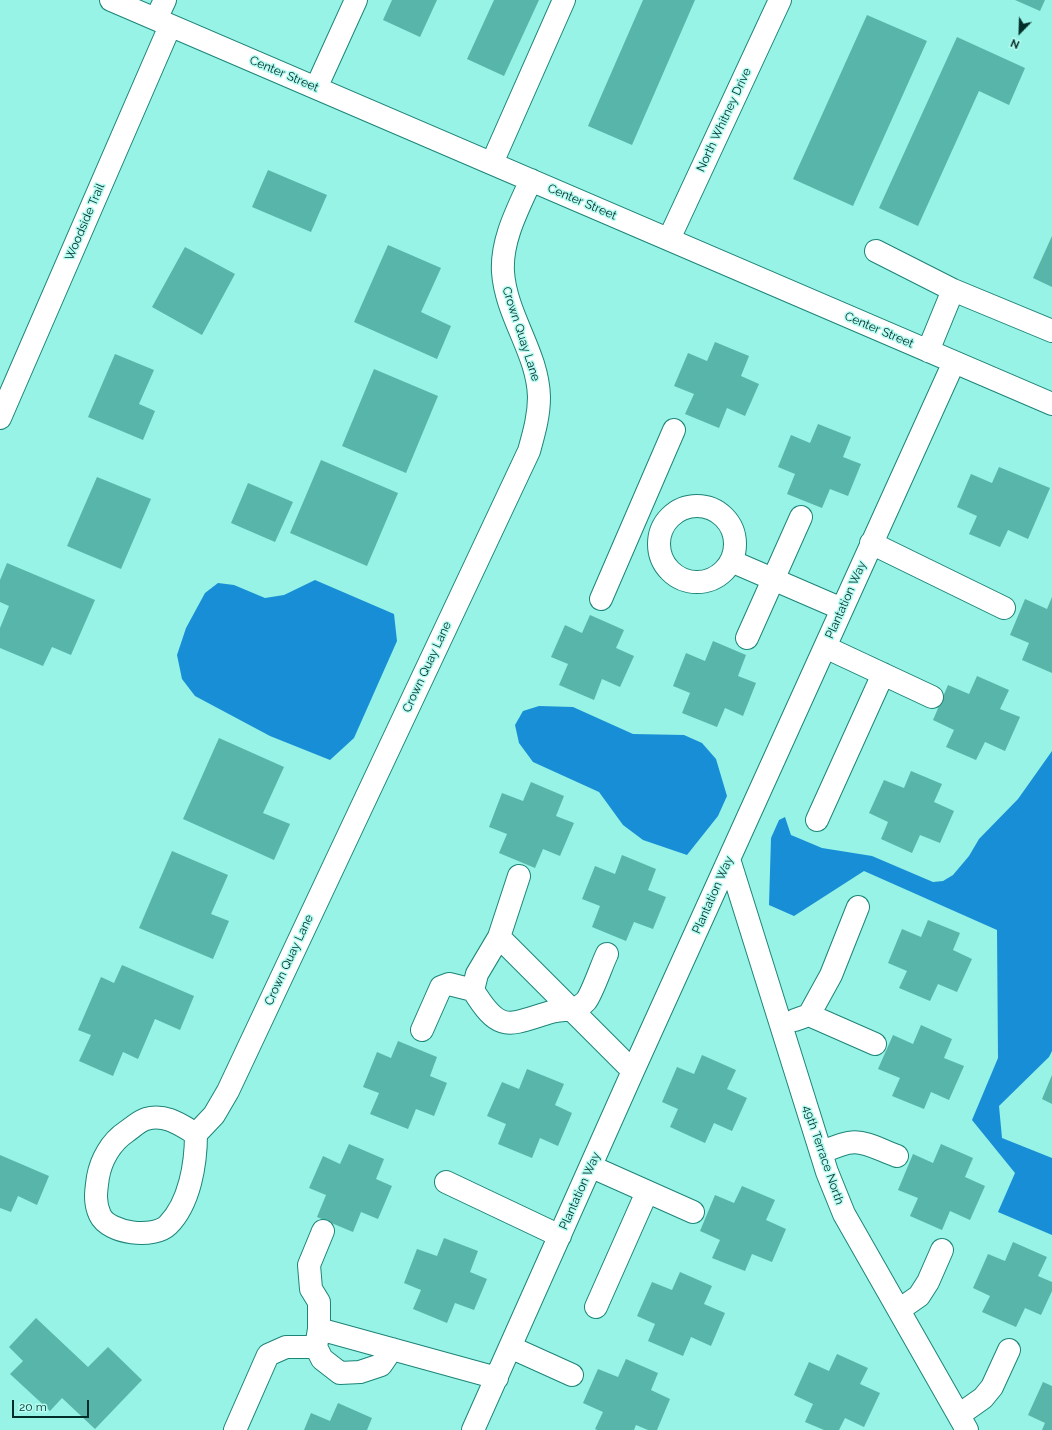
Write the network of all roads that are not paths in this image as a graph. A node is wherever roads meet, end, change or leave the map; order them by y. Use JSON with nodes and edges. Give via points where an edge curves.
{"nodes":[{"id":1,"x":112,"y":0,"type":"edge"},
{"id":2,"x":356,"y":0,"type":"edge"},
{"id":3,"x":564,"y":0,"type":"edge"},
{"id":4,"x":780,"y":0,"type":"edge"},
{"id":5,"x":164,"y":15,"type":"edge"},
{"id":6,"x":316,"y":88,"type":"junction"},
{"id":7,"x":492,"y":163,"type":"junction"},
{"id":8,"x":531,"y":180,"type":"junction"},
{"id":9,"x":669,"y":240,"type":"junction"},
{"id":10,"x":876,"y":251,"type":"dead end"},
{"id":11,"x":953,"y":290,"type":"junction"},
{"id":12,"x":1052,"y":332,"type":"edge"},
{"id":13,"x":928,"y":351,"type":"junction"},
{"id":14,"x":954,"y":362,"type":"junction"},
{"id":15,"x":1052,"y":404,"type":"edge"},
{"id":16,"x":0,"y":418,"type":"edge"},
{"id":17,"x":674,"y":430,"type":"dead end"},
{"id":18,"x":801,"y":517,"type":"dead end"},
{"id":19,"x":636,"y":518,"type":"junction"},
{"id":20,"x":662,"y":530,"type":"junction"},
{"id":21,"x":872,"y":543,"type":"junction"},
{"id":22,"x":731,"y":561,"type":"junction"},
{"id":23,"x":774,"y":580,"type":"junction"},
{"id":24,"x":601,"y":599,"type":"dead end"},
{"id":25,"x":1004,"y":608,"type":"dead end"},
{"id":26,"x":842,"y":609,"type":"junction"},
{"id":27,"x":747,"y":638,"type":"dead end"},
{"id":28,"x":825,"y":647,"type":"junction"},
{"id":29,"x":883,"y":674,"type":"junction"},
{"id":30,"x":932,"y":697,"type":"dead end"},
{"id":31,"x":817,"y":820,"type":"dead end"},
{"id":32,"x":729,"y":859,"type":"junction"},
{"id":33,"x":519,"y":876,"type":"dead end"},
{"id":34,"x":858,"y":907,"type":"dead end"},
{"id":35,"x":499,"y":937,"type":"junction"},
{"id":36,"x":607,"y":954,"type":"dead end"},
{"id":37,"x":473,"y":990,"type":"junction"},
{"id":38,"x":572,"y":1010,"type":"junction"},
{"id":39,"x":809,"y":1016,"type":"junction"},
{"id":40,"x":781,"y":1026,"type":"junction"},
{"id":41,"x":422,"y":1030,"type":"dead end"},
{"id":42,"x":875,"y":1044,"type":"dead end"},
{"id":43,"x":633,"y":1071,"type":"junction"},
{"id":44,"x":196,"y":1134,"type":"junction"},
{"id":45,"x":821,"y":1153,"type":"junction"},
{"id":46,"x":897,"y":1156,"type":"dead end"},
{"id":47,"x":592,"y":1167,"type":"junction"},
{"id":48,"x":446,"y":1182,"type":"dead end"},
{"id":49,"x":647,"y":1192,"type":"junction"},
{"id":50,"x":693,"y":1212,"type":"dead end"},
{"id":51,"x":323,"y":1231,"type":"dead end"},
{"id":52,"x":560,"y":1236,"type":"junction"},
{"id":53,"x":942,"y":1250,"type":"dead end"},
{"id":54,"x":596,"y":1306,"type":"dead end"},
{"id":55,"x":899,"y":1310,"type":"junction"},
{"id":56,"x":318,"y":1338,"type":"junction"},
{"id":57,"x":510,"y":1348,"type":"junction"},
{"id":58,"x":392,"y":1349,"type":"junction"},
{"id":59,"x":1009,"y":1350,"type":"dead end"},
{"id":60,"x":572,"y":1376,"type":"dead end"},
{"id":61,"x":497,"y":1378,"type":"junction"},
{"id":62,"x":963,"y":1423,"type":"edge"},
{"id":63,"x":235,"y":1430,"type":"edge"},
{"id":64,"x":473,"y":1430,"type":"edge"}],
"edges":[{"from":1,"to":5,"type":"street","name":"Center Street"},
{"from":2,"to":6,"type":"street"},
{"from":3,"to":7,"type":"street"},
{"from":4,"to":9,"type":"street","name":"North Whitney Drive"},
{"from":5,"to":6,"type":"street","name":"Center Street"},
{"from":5,"to":16,"type":"street","name":"Woodside Trail"},
{"from":6,"to":7,"type":"street","name":"Center Street"},
{"from":7,"to":8,"type":"street","name":"Center Street"},
{"from":8,"to":9,"type":"street","name":"Center Street"},
{"from":8,"to":44,"type":"street","name":"Crown Quay Lane","via":[[508,232],[503,271],[505,291],[536,377],[539,396],[538,416],[529,451],[228,1091],[214,1115]]},
{"from":9,"to":13,"type":"street","name":"Center Street"},
{"from":10,"to":11,"type":"street"},
{"from":11,"to":12,"type":"street"},
{"from":11,"to":13,"type":"street"},
{"from":13,"to":14,"type":"street","name":"Center Street"},
{"from":14,"to":15,"type":"street","name":"Center Street"},
{"from":14,"to":21,"type":"street","name":"Plantation Way"},
{"from":17,"to":19,"type":"street"},
{"from":18,"to":23,"type":"street"},
{"from":19,"to":20,"type":"street"},
{"from":19,"to":24,"type":"street"},
{"from":20,"to":22,"type":"street","via":[[660,552],[664,562],[673,573],[685,580],[700,582],[713,578]]},
{"from":20,"to":22,"type":"street","via":[[671,517],[683,509],[695,506],[708,508],[722,515],[730,525],[735,550]]},
{"from":21,"to":25,"type":"street"},
{"from":21,"to":26,"type":"street","name":"Plantation Way"},
{"from":22,"to":23,"type":"street"},
{"from":23,"to":26,"type":"street"},
{"from":23,"to":27,"type":"street"},
{"from":26,"to":28,"type":"street","name":"Plantation Way"},
{"from":28,"to":29,"type":"street"},
{"from":28,"to":32,"type":"street","name":"Plantation Way"},
{"from":29,"to":30,"type":"street"},
{"from":29,"to":31,"type":"street"},
{"from":32,"to":40,"type":"street","name":"49th Terrace North"},
{"from":32,"to":43,"type":"street","name":"Plantation Way"},
{"from":33,"to":35,"type":"street"},
{"from":34,"to":39,"type":"street","via":[[832,975]]},
{"from":35,"to":37,"type":"street","via":[[477,974]]},
{"from":35,"to":38,"type":"street"},
{"from":36,"to":38,"type":"street","via":[[586,1001]]},
{"from":37,"to":38,"type":"street","via":[[493,1017],[509,1024],[553,1012]]},
{"from":37,"to":41,"type":"street","via":[[449,984],[441,987]]},
{"from":38,"to":43,"type":"street"},
{"from":39,"to":40,"type":"street"},
{"from":39,"to":42,"type":"street"},
{"from":40,"to":45,"type":"street","name":"49th Terrace North"},
{"from":43,"to":47,"type":"street","name":"Plantation Way"},
{"from":44,"to":44,"type":"street","via":[[170,1118],[146,1119],[119,1137],[101,1163],[95,1199],[101,1217],[120,1231],[148,1233],[168,1226],[184,1201],[196,1155]]},
{"from":45,"to":46,"type":"street","via":[[841,1144],[858,1141]]},
{"from":45,"to":55,"type":"street","name":"49th Terrace North","via":[[844,1214]]},
{"from":47,"to":49,"type":"street"},
{"from":47,"to":52,"type":"street","name":"Plantation Way"},
{"from":48,"to":52,"type":"street"},
{"from":49,"to":50,"type":"street"},
{"from":49,"to":54,"type":"street"},
{"from":51,"to":56,"type":"street","via":[[309,1265],[311,1289],[319,1302]]},
{"from":52,"to":57,"type":"street","name":"Plantation Way"},
{"from":53,"to":55,"type":"street","via":[[919,1296]]},
{"from":55,"to":62,"type":"street","name":"49th Terrace North"},
{"from":56,"to":58,"type":"street"},
{"from":56,"to":58,"type":"street","via":[[322,1359],[340,1373],[360,1372],[381,1365]]},
{"from":56,"to":63,"type":"street","via":[[268,1355]]},
{"from":57,"to":60,"type":"street"},
{"from":57,"to":61,"type":"street","name":"Plantation Way"},
{"from":58,"to":61,"type":"street"},
{"from":59,"to":62,"type":"street","via":[[992,1387]]},
{"from":61,"to":64,"type":"street","name":"Plantation Way"}]}
